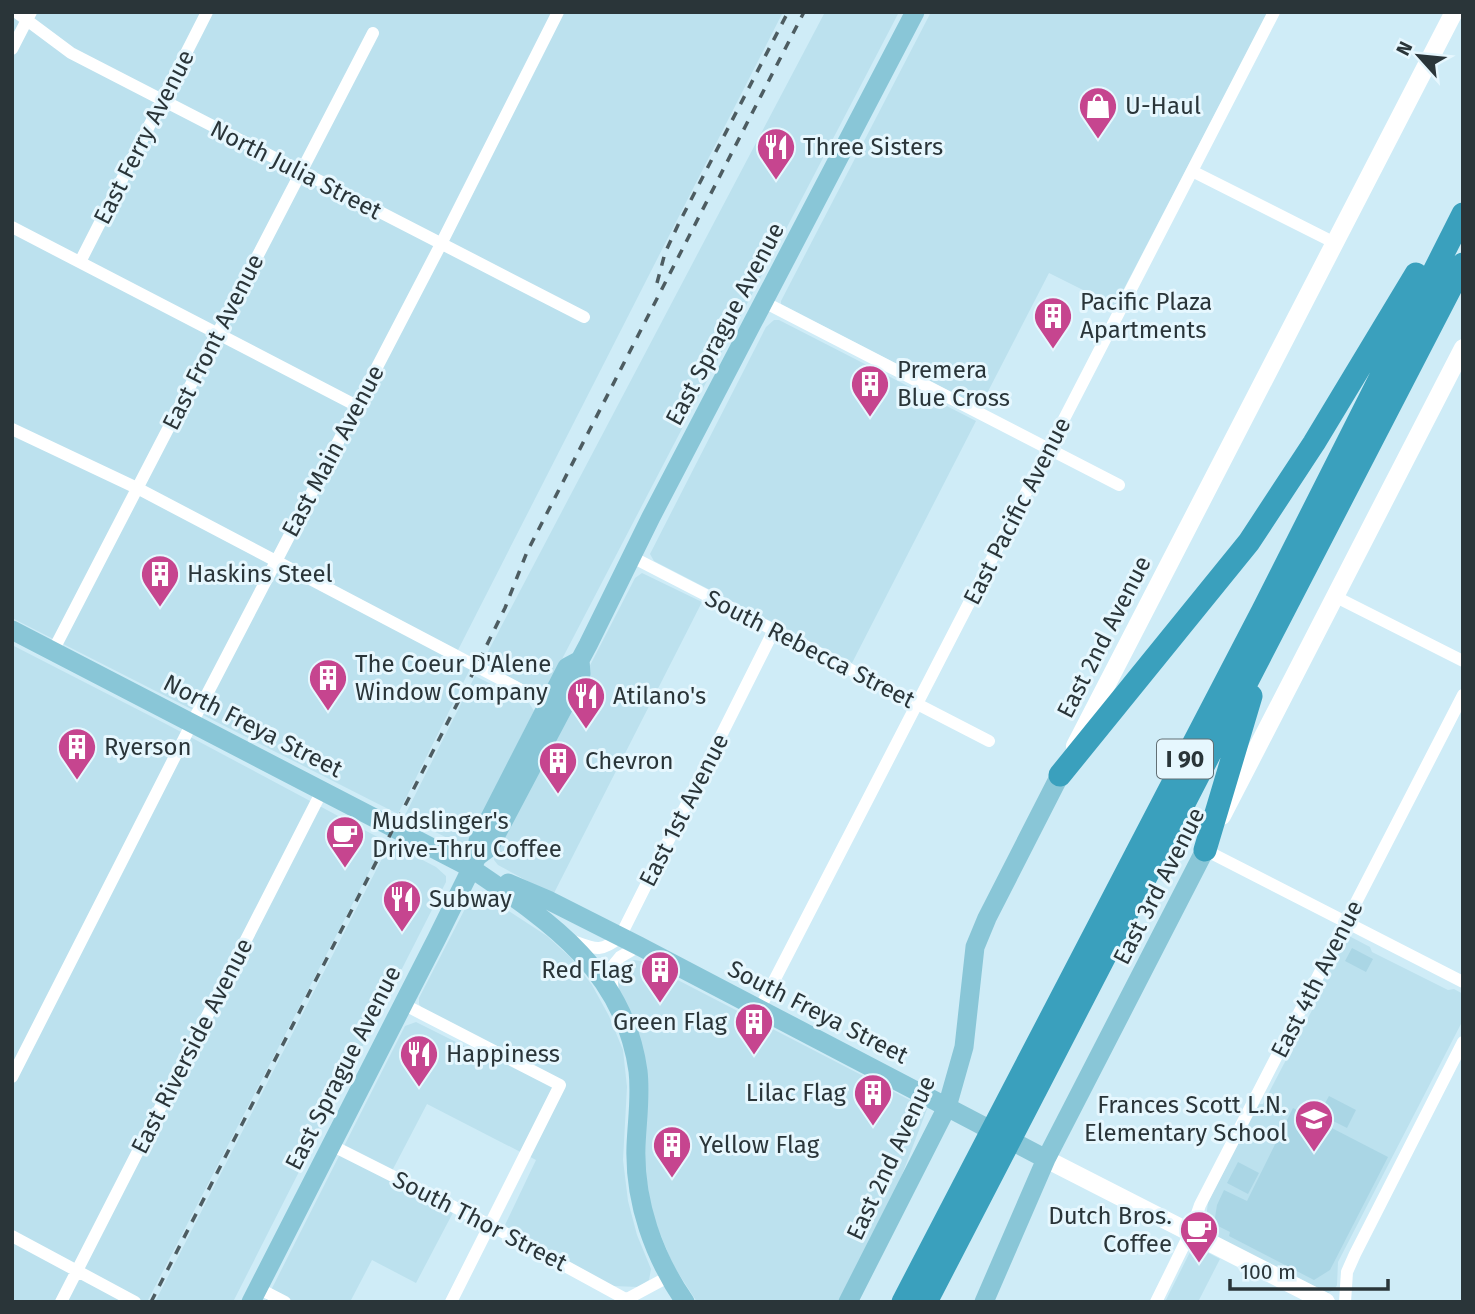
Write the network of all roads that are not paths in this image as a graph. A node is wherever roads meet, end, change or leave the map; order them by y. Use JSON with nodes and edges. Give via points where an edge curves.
{"nodes":[{"id":1,"x":16,"y":12,"type":"edge"},
{"id":2,"x":207,"y":12,"type":"edge"},
{"id":3,"x":558,"y":12,"type":"edge"},
{"id":4,"x":915,"y":12,"type":"edge"},
{"id":5,"x":1274,"y":12,"type":"edge"},
{"id":6,"x":1454,"y":12,"type":"edge"},
{"id":7,"x":29,"y":17,"type":"edge"},
{"id":8,"x":373,"y":33,"type":"dead end"},
{"id":9,"x":12,"y":49,"type":"edge"},
{"id":10,"x":162,"y":101,"type":"junction"},
{"id":11,"x":1192,"y":171,"type":"junction"},
{"id":12,"x":300,"y":173,"type":"junction"},
{"id":13,"x":1463,"y":197,"type":"edge"},
{"id":14,"x":1463,"y":214,"type":"edge"},
{"id":15,"x":12,"y":228,"type":"edge"},
{"id":16,"x":1335,"y":243,"type":"junction"},
{"id":17,"x":441,"y":244,"type":"junction"},
{"id":18,"x":80,"y":262,"type":"junction"},
{"id":19,"x":1463,"y":264,"type":"edge"},
{"id":20,"x":764,"y":302,"type":"junction"},
{"id":21,"x":584,"y":317,"type":"dead end"},
{"id":22,"x":217,"y":334,"type":"junction"},
{"id":23,"x":1463,"y":348,"type":"edge"},
{"id":24,"x":357,"y":406,"type":"junction"},
{"id":25,"x":12,"y":429,"type":"edge"},
{"id":26,"x":1049,"y":449,"type":"junction"},
{"id":27,"x":1119,"y":485,"type":"dead end"},
{"id":28,"x":139,"y":489,"type":"junction"},
{"id":29,"x":632,"y":557,"type":"junction"},
{"id":30,"x":276,"y":561,"type":"junction"},
{"id":31,"x":1336,"y":597,"type":"junction"},
{"id":32,"x":12,"y":631,"type":"edge"},
{"id":33,"x":774,"y":631,"type":"junction"},
{"id":34,"x":1267,"y":640,"type":"junction"},
{"id":35,"x":53,"y":651,"type":"junction"},
{"id":36,"x":580,"y":660,"type":"junction"},
{"id":37,"x":1463,"y":661,"type":"edge"},
{"id":38,"x":1463,"y":695,"type":"edge"},
{"id":39,"x":548,"y":704,"type":"junction"},
{"id":40,"x":917,"y":704,"type":"junction"},
{"id":41,"x":192,"y":723,"type":"junction"},
{"id":42,"x":989,"y":741,"type":"dead end"},
{"id":43,"x":1060,"y":775,"type":"junction"},
{"id":44,"x":323,"y":789,"type":"junction"},
{"id":45,"x":1205,"y":850,"type":"junction"},
{"id":46,"x":474,"y":862,"type":"junction"},
{"id":47,"x":1346,"y":923,"type":"junction"},
{"id":48,"x":620,"y":937,"type":"junction"},
{"id":49,"x":566,"y":938,"type":"junction"},
{"id":50,"x":639,"y":946,"type":"junction"},
{"id":51,"x":1463,"y":982,"type":"edge"},
{"id":52,"x":613,"y":995,"type":"junction"},
{"id":53,"x":403,"y":1004,"type":"junction"},
{"id":54,"x":760,"y":1010,"type":"junction"},
{"id":55,"x":1463,"y":1042,"type":"edge"},
{"id":56,"x":12,"y":1077,"type":"edge"},
{"id":57,"x":947,"y":1107,"type":"junction"},
{"id":58,"x":331,"y":1144,"type":"junction"},
{"id":59,"x":1046,"y":1158,"type":"junction"},
{"id":60,"x":490,"y":1225,"type":"junction"},
{"id":61,"x":1191,"y":1231,"type":"junction"},
{"id":62,"x":12,"y":1236,"type":"edge"},
{"id":63,"x":78,"y":1270,"type":"junction"},
{"id":64,"x":668,"y":1277,"type":"junction"},
{"id":65,"x":255,"y":1295,"type":"edge"},
{"id":66,"x":629,"y":1300,"type":"edge"},
{"id":67,"x":61,"y":1302,"type":"edge"},
{"id":68,"x":135,"y":1302,"type":"edge"},
{"id":69,"x":285,"y":1302,"type":"edge"},
{"id":70,"x":451,"y":1302,"type":"edge"},
{"id":71,"x":685,"y":1302,"type":"edge"},
{"id":72,"x":848,"y":1302,"type":"edge"},
{"id":73,"x":903,"y":1302,"type":"edge"},
{"id":74,"x":926,"y":1302,"type":"edge"},
{"id":75,"x":984,"y":1302,"type":"edge"},
{"id":76,"x":1156,"y":1302,"type":"edge"},
{"id":77,"x":1326,"y":1302,"type":"edge"},
{"id":78,"x":1345,"y":1302,"type":"edge"}],
"edges":[{"from":1,"to":7,"type":"street","name":"North Julia Street"},
{"from":2,"to":10,"type":"street","name":"East Ferry Avenue"},
{"from":3,"to":17,"type":"street","name":"East Main Avenue"},
{"from":4,"to":20,"type":"main road","name":"East Sprague Avenue"},
{"from":5,"to":11,"type":"street","name":"East Pacific Avenue"},
{"from":6,"to":16,"type":"street","name":"East 2nd Avenue"},
{"from":7,"to":9,"type":"street"},
{"from":7,"to":10,"type":"street","name":"North Julia Street","via":[[71,53]]},
{"from":8,"to":12,"type":"street","name":"East Front Avenue"},
{"from":10,"to":12,"type":"street","name":"North Julia Street"},
{"from":10,"to":18,"type":"street","name":"East Ferry Avenue"},
{"from":11,"to":16,"type":"street"},
{"from":11,"to":26,"type":"street","name":"East Pacific Avenue"},
{"from":12,"to":17,"type":"street","name":"North Julia Street"},
{"from":12,"to":22,"type":"street","name":"East Front Avenue"},
{"from":13,"to":43,"type":"highway","via":[[1249,542]]},
{"from":14,"to":73,"type":"highway","number":"I 90"},
{"from":15,"to":18,"type":"street"},
{"from":16,"to":43,"type":"street","name":"East 2nd Avenue"},
{"from":17,"to":21,"type":"street","name":"North Julia Street"},
{"from":17,"to":24,"type":"street","name":"East Main Avenue"},
{"from":18,"to":22,"type":"street"},
{"from":19,"to":34,"type":"highway","number":"I 90"},
{"from":20,"to":26,"type":"street"},
{"from":20,"to":29,"type":"main road","name":"East Sprague Avenue"},
{"from":22,"to":24,"type":"street"},
{"from":22,"to":28,"type":"street","name":"East Front Avenue"},
{"from":23,"to":31,"type":"street","name":"East 3rd Avenue"},
{"from":24,"to":30,"type":"street","name":"East Main Avenue"},
{"from":25,"to":28,"type":"street"},
{"from":26,"to":27,"type":"street"},
{"from":26,"to":40,"type":"street","name":"East Pacific Avenue"},
{"from":28,"to":30,"type":"street"},
{"from":28,"to":35,"type":"street","name":"East Front Avenue"},
{"from":29,"to":33,"type":"street","name":"South Rebecca Street"},
{"from":29,"to":36,"type":"main road","name":"East Sprague Avenue"},
{"from":30,"to":39,"type":"street"},
{"from":30,"to":41,"type":"street","name":"East Main Avenue"},
{"from":31,"to":37,"type":"street"},
{"from":31,"to":45,"type":"street","name":"East 3rd Avenue"},
{"from":32,"to":35,"type":"main road","name":"North Freya Street"},
{"from":33,"to":40,"type":"street","name":"South Rebecca Street"},
{"from":33,"to":48,"type":"street","name":"East 1st Avenue"},
{"from":34,"to":45,"type":"highway"},
{"from":34,"to":74,"type":"highway","number":"I 90"},
{"from":35,"to":41,"type":"main road","name":"North Freya Street"},
{"from":36,"to":39,"type":"main road","name":"East Sprague Avenue","via":[[568,667]]},
{"from":36,"to":46,"type":"main road","name":"East Sprague Avenue","via":[[581,674],[489,848]]},
{"from":38,"to":47,"type":"street","name":"East 4th Avenue"},
{"from":39,"to":46,"type":"main road","name":"East Sprague Avenue","via":[[478,841]]},
{"from":40,"to":42,"type":"street","name":"South Rebecca Street"},
{"from":40,"to":54,"type":"street","name":"East Pacific Avenue"},
{"from":41,"to":44,"type":"main road","name":"North Freya Street"},
{"from":41,"to":56,"type":"street","name":"East Main Avenue"},
{"from":43,"to":57,"type":"main road","name":"East 2nd Avenue","via":[[975,947],[964,1047]]},
{"from":44,"to":46,"type":"main road","name":"North Freya Street"},
{"from":44,"to":63,"type":"street","name":"East Riverside Avenue"},
{"from":45,"to":47,"type":"street"},
{"from":45,"to":59,"type":"main road","name":"East 3rd Avenue"},
{"from":46,"to":48,"type":"main road","name":"South Freya Street"},
{"from":46,"to":49,"type":"main road"},
{"from":46,"to":53,"type":"main road","name":"East Sprague Avenue"},
{"from":47,"to":51,"type":"street"},
{"from":47,"to":61,"type":"street","name":"East 4th Avenue","via":[[1200,1205]]},
{"from":48,"to":49,"type":"street","via":[[596,950]]},
{"from":48,"to":50,"type":"main road","name":"South Freya Street"},
{"from":49,"to":52,"type":"main road"},
{"from":50,"to":52,"type":"street","via":[[611,968]]},
{"from":50,"to":54,"type":"main road","name":"South Freya Street"},
{"from":52,"to":64,"type":"main road","via":[[638,1072],[640,1198]]},
{"from":53,"to":58,"type":"main road","name":"East Sprague Avenue"},
{"from":53,"to":60,"type":"street","via":[[560,1085]]},
{"from":54,"to":57,"type":"main road","name":"South Freya Street"},
{"from":55,"to":78,"type":"street","via":[[1347,1272]]},
{"from":57,"to":59,"type":"main road","name":"South Freya Street"},
{"from":57,"to":72,"type":"main road","name":"East 2nd Avenue"},
{"from":58,"to":60,"type":"street","name":"South Thor Street"},
{"from":58,"to":65,"type":"main road","name":"East Sprague Avenue"},
{"from":59,"to":61,"type":"street","name":"South Freya Street"},
{"from":59,"to":75,"type":"main road","name":"East 3rd Avenue"},
{"from":60,"to":66,"type":"street","name":"South Thor Street"},
{"from":60,"to":70,"type":"street"},
{"from":61,"to":76,"type":"street","name":"East 4th Avenue"},
{"from":61,"to":77,"type":"street","name":"South Freya Street"},
{"from":62,"to":63,"type":"street"},
{"from":63,"to":67,"type":"street","name":"East Riverside Avenue"},
{"from":63,"to":68,"type":"street"},
{"from":64,"to":66,"type":"street","name":"South Thor Street"},
{"from":64,"to":71,"type":"main road"},
{"from":65,"to":69,"type":"street"}]}
